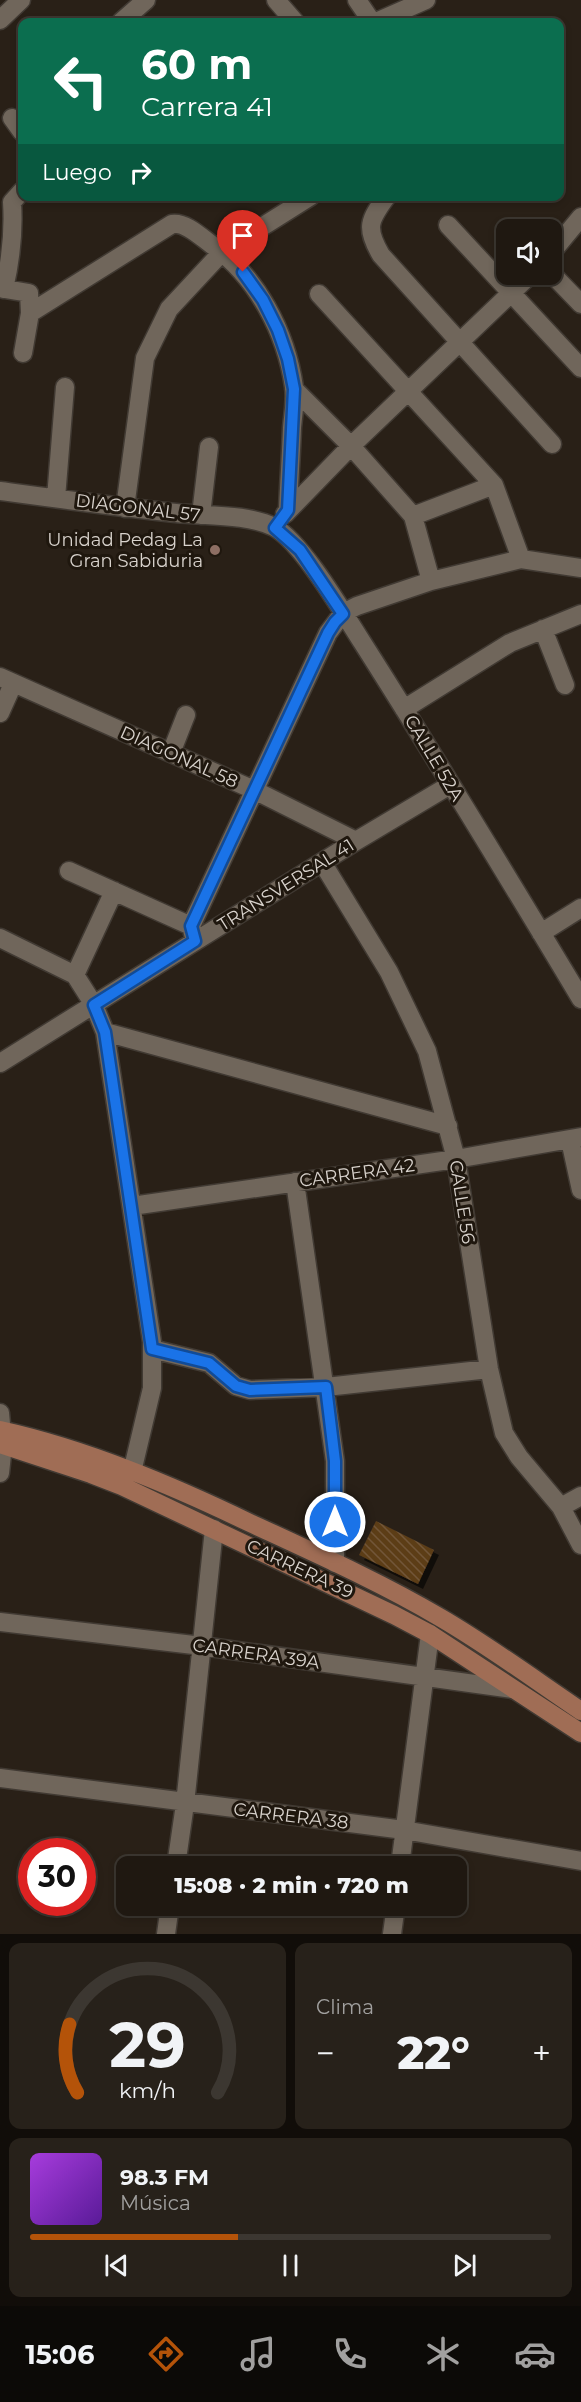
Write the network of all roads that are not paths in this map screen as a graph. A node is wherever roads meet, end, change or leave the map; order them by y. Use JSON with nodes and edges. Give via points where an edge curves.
{"nodes":[{"id":1,"x":21,"y":0,"type":"edge"},
{"id":2,"x":276,"y":0,"type":"edge"},
{"id":3,"x":357,"y":0,"type":"edge"},
{"id":4,"x":426,"y":0,"type":"edge"},
{"id":5,"x":136,"y":3,"type":"edge"},
{"id":6,"x":124,"y":18,"type":"edge"},
{"id":7,"x":292,"y":18,"type":"edge"},
{"id":8,"x":371,"y":18,"type":"edge"},
{"id":9,"x":383,"y":18,"type":"edge"},
{"id":10,"x":0,"y":20,"type":"edge"},
{"id":11,"x":18,"y":195,"type":"edge"},
{"id":12,"x":303,"y":201,"type":"edge"},
{"id":13,"x":383,"y":201,"type":"edge"},
{"id":14,"x":581,"y":217,"type":"edge"},
{"id":15,"x":448,"y":225,"type":"dead end"},
{"id":16,"x":562,"y":240,"type":"edge"},
{"id":17,"x":222,"y":252,"type":"junction"},
{"id":18,"x":562,"y":284,"type":"edge"},
{"id":19,"x":519,"y":285,"type":"edge"},
{"id":20,"x":2,"y":288,"type":"edge"},
{"id":21,"x":512,"y":292,"type":"junction"},
{"id":22,"x":319,"y":294,"type":"dead end"},
{"id":23,"x":581,"y":304,"type":"edge"},
{"id":24,"x":30,"y":314,"type":"junction"},
{"id":25,"x":460,"y":343,"type":"junction"},
{"id":26,"x":23,"y":353,"type":"dead end"},
{"id":27,"x":581,"y":368,"type":"edge"},
{"id":28,"x":65,"y":387,"type":"dead end"},
{"id":29,"x":294,"y":389,"type":"junction"},
{"id":30,"x":408,"y":390,"type":"junction"},
{"id":31,"x":552,"y":444,"type":"dead end"},
{"id":32,"x":351,"y":446,"type":"junction"},
{"id":33,"x":209,"y":447,"type":"dead end"},
{"id":34,"x":494,"y":485,"type":"junction"},
{"id":35,"x":0,"y":491,"type":"edge"},
{"id":36,"x":56,"y":498,"type":"junction"},
{"id":37,"x":125,"y":508,"type":"junction"},
{"id":38,"x":288,"y":510,"type":"junction"},
{"id":39,"x":201,"y":515,"type":"junction"},
{"id":40,"x":413,"y":516,"type":"junction"},
{"id":41,"x":275,"y":528,"type":"junction"},
{"id":42,"x":521,"y":560,"type":"junction"},
{"id":43,"x":581,"y":568,"type":"edge"},
{"id":44,"x":431,"y":581,"type":"junction"},
{"id":45,"x":343,"y":614,"type":"junction"},
{"id":46,"x":581,"y":614,"type":"edge"},
{"id":47,"x":543,"y":629,"type":"junction"},
{"id":48,"x":7,"y":680,"type":"edge"},
{"id":49,"x":565,"y":685,"type":"dead end"},
{"id":50,"x":404,"y":709,"type":"junction"},
{"id":51,"x":0,"y":713,"type":"edge"},
{"id":52,"x":186,"y":715,"type":"dead end"},
{"id":53,"x":171,"y":753,"type":"junction"},
{"id":54,"x":450,"y":785,"type":"junction"},
{"id":55,"x":254,"y":790,"type":"junction"},
{"id":56,"x":356,"y":841,"type":"junction"},
{"id":57,"x":322,"y":862,"type":"junction"},
{"id":58,"x":69,"y":871,"type":"dead end"},
{"id":59,"x":114,"y":891,"type":"junction"},
{"id":60,"x":581,"y":908,"type":"edge"},
{"id":61,"x":193,"y":933,"type":"junction"},
{"id":62,"x":541,"y":933,"type":"junction"},
{"id":63,"x":0,"y":938,"type":"edge"},
{"id":64,"x":75,"y":975,"type":"junction"},
{"id":65,"x":581,"y":999,"type":"edge"},
{"id":66,"x":94,"y":1005,"type":"junction"},
{"id":67,"x":105,"y":1032,"type":"junction"},
{"id":68,"x":0,"y":1063,"type":"edge"},
{"id":69,"x":448,"y":1126,"type":"junction"},
{"id":70,"x":575,"y":1139,"type":"edge"},
{"id":71,"x":456,"y":1159,"type":"junction"},
{"id":72,"x":295,"y":1182,"type":"junction"},
{"id":73,"x":581,"y":1190,"type":"edge"},
{"id":74,"x":132,"y":1206,"type":"junction"},
{"id":75,"x":152,"y":1349,"type":"junction"},
{"id":76,"x":489,"y":1368,"type":"junction"},
{"id":77,"x":326,"y":1387,"type":"junction"},
{"id":78,"x":1,"y":1432,"type":"edge"},
{"id":79,"x":132,"y":1472,"type":"junction"},
{"id":80,"x":0,"y":1473,"type":"edge"},
{"id":81,"x":581,"y":1496,"type":"edge"},
{"id":82,"x":561,"y":1507,"type":"junction"},
{"id":83,"x":214,"y":1529,"type":"junction"},
{"id":84,"x":581,"y":1545,"type":"edge"},
{"id":85,"x":335,"y":1563,"type":"junction"},
{"id":86,"x":0,"y":1622,"type":"edge"},
{"id":87,"x":430,"y":1634,"type":"junction"},
{"id":88,"x":202,"y":1646,"type":"junction"},
{"id":89,"x":425,"y":1677,"type":"junction"},
{"id":90,"x":512,"y":1689,"type":"junction"},
{"id":91,"x":581,"y":1711,"type":"edge"},
{"id":92,"x":581,"y":1733,"type":"edge"},
{"id":93,"x":0,"y":1778,"type":"edge"},
{"id":94,"x":185,"y":1804,"type":"junction"},
{"id":95,"x":404,"y":1830,"type":"junction"},
{"id":96,"x":177,"y":1856,"type":"edge"},
{"id":97,"x":401,"y":1856,"type":"edge"},
{"id":98,"x":581,"y":1861,"type":"edge"},
{"id":99,"x":168,"y":1916,"type":"edge"},
{"id":100,"x":394,"y":1916,"type":"edge"},
{"id":101,"x":166,"y":1934,"type":"edge"},
{"id":102,"x":392,"y":1934,"type":"edge"}],
"edges":[{"from":1,"to":10,"type":"street"},
{"from":2,"to":7,"type":"street"},
{"from":3,"to":8,"type":"street"},
{"from":4,"to":9,"type":"street"},
{"from":5,"to":6,"type":"street"},
{"from":11,"to":20,"type":"street","via":[[12,202],[11,257]]},
{"from":12,"to":17,"type":"street"},
{"from":13,"to":25,"type":"street","via":[[369,228],[373,242]]},
{"from":14,"to":16,"type":"street"},
{"from":15,"to":21,"type":"street"},
{"from":17,"to":24,"type":"street","via":[[184,225],[172,224]]},
{"from":17,"to":29,"type":"street","via":[[263,300],[278,330]]},
{"from":17,"to":37,"type":"street","via":[[169,309],[145,358]]},
{"from":18,"to":23,"type":"street"},
{"from":19,"to":21,"type":"street"},
{"from":20,"to":24,"type":"street","via":[[29,293]]},
{"from":21,"to":25,"type":"street"},
{"from":21,"to":27,"type":"street"},
{"from":22,"to":30,"type":"street"},
{"from":24,"to":26,"type":"street"},
{"from":25,"to":30,"type":"street"},
{"from":25,"to":31,"type":"street"},
{"from":28,"to":36,"type":"street"},
{"from":29,"to":32,"type":"street"},
{"from":29,"to":38,"type":"street"},
{"from":30,"to":32,"type":"street"},
{"from":30,"to":34,"type":"street"},
{"from":32,"to":38,"type":"street"},
{"from":32,"to":40,"type":"street"},
{"from":33,"to":39,"type":"street"},
{"from":34,"to":40,"type":"street"},
{"from":34,"to":42,"type":"street"},
{"from":35,"to":36,"type":"street","name":"DIAGONAL 57"},
{"from":36,"to":37,"type":"street","name":"DIAGONAL 57"},
{"from":37,"to":39,"type":"street","name":"DIAGONAL 57"},
{"from":38,"to":41,"type":"street"},
{"from":39,"to":41,"type":"street","name":"DIAGONAL 57","via":[[248,519]]},
{"from":40,"to":44,"type":"street"},
{"from":41,"to":45,"type":"street","name":"CALLE 52A","via":[[300,550]]},
{"from":42,"to":43,"type":"street"},
{"from":42,"to":44,"type":"street"},
{"from":44,"to":45,"type":"street"},
{"from":45,"to":50,"type":"street","name":"CALLE 52A"},
{"from":45,"to":55,"type":"street","via":[[328,633]]},
{"from":46,"to":47,"type":"street"},
{"from":47,"to":49,"type":"street"},
{"from":47,"to":50,"type":"street","via":[[510,643]]},
{"from":48,"to":51,"type":"street"},
{"from":48,"to":53,"type":"street","name":"DIAGONAL 58"},
{"from":50,"to":54,"type":"street","name":"CALLE 52A"},
{"from":52,"to":53,"type":"street"},
{"from":53,"to":55,"type":"street","name":"DIAGONAL 58"},
{"from":54,"to":56,"type":"street","name":"TRANSVERSAL 41"},
{"from":54,"to":62,"type":"street","name":"CALLE 52A"},
{"from":55,"to":56,"type":"street","name":"DIAGONAL 58"},
{"from":55,"to":61,"type":"street"},
{"from":56,"to":57,"type":"street","name":"TRANSVERSAL 41"},
{"from":57,"to":61,"type":"street","name":"TRANSVERSAL 41"},
{"from":57,"to":69,"type":"street","name":"CALLE 56","via":[[389,972],[427,1050]]},
{"from":58,"to":59,"type":"street"},
{"from":59,"to":61,"type":"street"},
{"from":59,"to":64,"type":"street"},
{"from":60,"to":62,"type":"street"},
{"from":61,"to":66,"type":"street","name":"TRANSVERSAL 41"},
{"from":62,"to":65,"type":"street","name":"CALLE 52A"},
{"from":63,"to":64,"type":"street"},
{"from":64,"to":66,"type":"street"},
{"from":66,"to":67,"type":"street"},
{"from":66,"to":68,"type":"street","name":"TRANSVERSAL 41"},
{"from":67,"to":69,"type":"street"},
{"from":67,"to":74,"type":"street"},
{"from":69,"to":71,"type":"street","name":"CALLE 56"},
{"from":70,"to":71,"type":"street","name":"CARRERA 42"},
{"from":70,"to":73,"type":"street"},
{"from":71,"to":72,"type":"street","name":"CARRERA 42"},
{"from":71,"to":76,"type":"street","name":"CALLE 56"},
{"from":72,"to":74,"type":"street","name":"CARRERA 42"},
{"from":72,"to":77,"type":"street"},
{"from":74,"to":75,"type":"street"},
{"from":75,"to":77,"type":"street","via":[[209,1363],[236,1386],[250,1390]]},
{"from":75,"to":79,"type":"street","via":[[152,1388]]},
{"from":76,"to":77,"type":"street"},
{"from":76,"to":82,"type":"street","name":"CALLE 56","via":[[504,1433]]},
{"from":77,"to":85,"type":"street","via":[[335,1461]]},
{"from":78,"to":79,"type":"main road","name":"CARRERA 39","via":[[40,1440]]},
{"from":78,"to":80,"type":"street"},
{"from":78,"to":83,"type":"main road","name":"CARRERA 39"},
{"from":79,"to":85,"type":"main road","name":"CARRERA 39"},
{"from":81,"to":82,"type":"street"},
{"from":82,"to":84,"type":"street","name":"CALLE 56"},
{"from":83,"to":87,"type":"main road","name":"CARRERA 39","via":[[367,1600]]},
{"from":83,"to":88,"type":"street"},
{"from":85,"to":91,"type":"main road","name":"CARRERA 39","via":[[442,1619]]},
{"from":86,"to":88,"type":"street","name":"CARRERA 39A"},
{"from":87,"to":89,"type":"street"},
{"from":87,"to":90,"type":"main road","name":"CARRERA 39"},
{"from":88,"to":89,"type":"street","name":"CARRERA 39A"},
{"from":88,"to":94,"type":"street"},
{"from":89,"to":90,"type":"street","name":"CARRERA 39A"},
{"from":89,"to":95,"type":"street"},
{"from":90,"to":92,"type":"main road","name":"CARRERA 39"},
{"from":93,"to":94,"type":"street","name":"CARRERA 38"},
{"from":94,"to":95,"type":"street","name":"CARRERA 38"},
{"from":94,"to":96,"type":"street"},
{"from":95,"to":97,"type":"street"},
{"from":95,"to":98,"type":"street","name":"CARRERA 38"},
{"from":99,"to":101,"type":"street"},
{"from":100,"to":102,"type":"street"}]}
